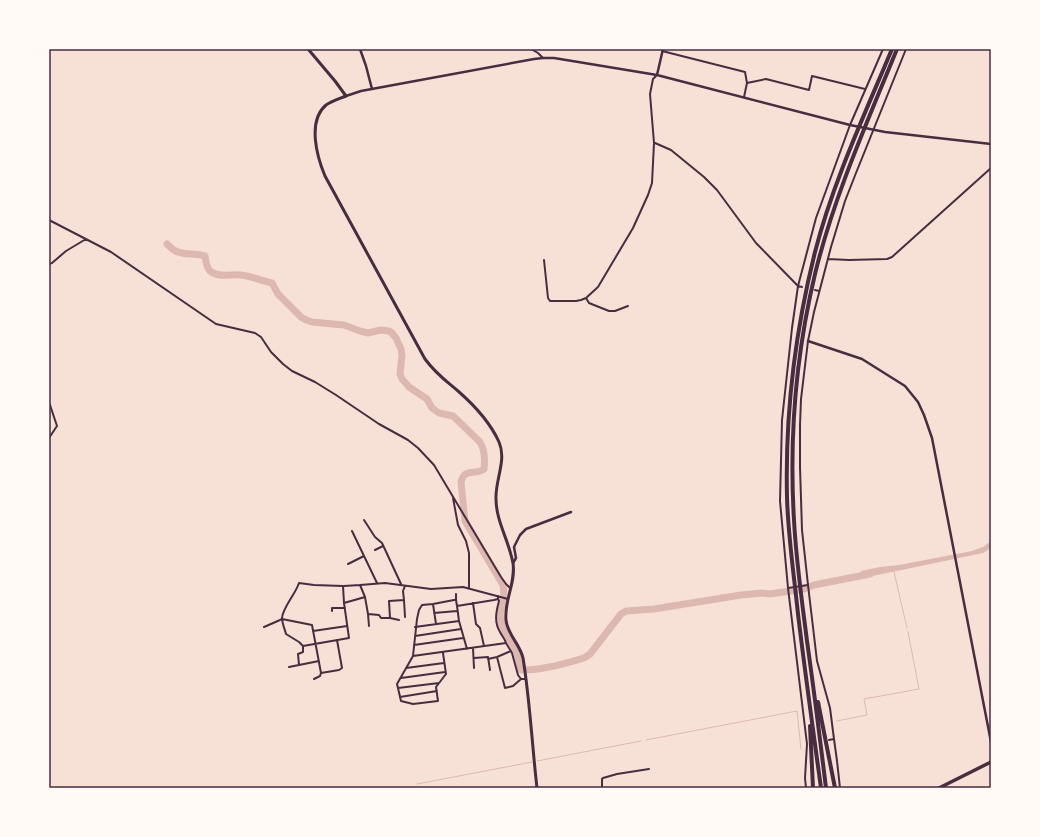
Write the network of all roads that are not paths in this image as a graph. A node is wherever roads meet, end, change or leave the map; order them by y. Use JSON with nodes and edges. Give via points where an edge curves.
{"nodes":[{"id":1,"x":308,"y":49,"type":"edge"},
{"id":2,"x":360,"y":49,"type":"edge"},
{"id":3,"x":531,"y":49,"type":"edge"},
{"id":4,"x":883,"y":49,"type":"edge"},
{"id":5,"x":892,"y":49,"type":"edge"},
{"id":6,"x":898,"y":49,"type":"edge"},
{"id":7,"x":906,"y":49,"type":"edge"},
{"id":8,"x":662,"y":50,"type":"edge"},
{"id":9,"x":543,"y":58,"type":"junction"},
{"id":10,"x":657,"y":76,"type":"junction"},
{"id":11,"x":747,"y":83,"type":"junction"},
{"id":12,"x":372,"y":89,"type":"junction"},
{"id":13,"x":865,"y":89,"type":"junction"},
{"id":14,"x":346,"y":96,"type":"junction"},
{"id":15,"x":744,"y":97,"type":"junction"},
{"id":16,"x":850,"y":124,"type":"junction"},
{"id":17,"x":874,"y":130,"type":"junction"},
{"id":18,"x":654,"y":143,"type":"junction"},
{"id":19,"x":991,"y":144,"type":"edge"},
{"id":20,"x":991,"y":168,"type":"edge"},
{"id":21,"x":49,"y":220,"type":"edge"},
{"id":22,"x":86,"y":239,"type":"junction"},
{"id":23,"x":828,"y":259,"type":"junction"},
{"id":24,"x":544,"y":260,"type":"dead end"},
{"id":25,"x":49,"y":264,"type":"edge"},
{"id":26,"x":798,"y":286,"type":"junction"},
{"id":27,"x":802,"y":287,"type":"dead end"},
{"id":28,"x":815,"y":290,"type":"dead end"},
{"id":29,"x":819,"y":291,"type":"junction"},
{"id":30,"x":586,"y":298,"type":"junction"},
{"id":31,"x":628,"y":306,"type":"dead end"},
{"id":32,"x":808,"y":341,"type":"junction"},
{"id":33,"x":49,"y":402,"type":"edge"},
{"id":34,"x":49,"y":438,"type":"edge"},
{"id":35,"x":453,"y":497,"type":"junction"},
{"id":36,"x":571,"y":512,"type":"dead end"},
{"id":37,"x":364,"y":520,"type":"dead end"},
{"id":38,"x":352,"y":531,"type":"dead end"},
{"id":39,"x":383,"y":546,"type":"junction"},
{"id":40,"x":375,"y":550,"type":"dead end"},
{"id":41,"x":364,"y":556,"type":"junction"},
{"id":42,"x":348,"y":564,"type":"dead end"},
{"id":43,"x":513,"y":564,"type":"junction"},
{"id":44,"x":376,"y":584,"type":"junction"},
{"id":45,"x":401,"y":584,"type":"junction"},
{"id":46,"x":360,"y":585,"type":"junction"},
{"id":47,"x":808,"y":585,"type":"junction"},
{"id":48,"x":343,"y":586,"type":"junction"},
{"id":49,"x":405,"y":586,"type":"junction"},
{"id":50,"x":469,"y":588,"type":"junction"},
{"id":51,"x":511,"y":589,"type":"junction"},
{"id":52,"x":788,"y":589,"type":"junction"},
{"id":53,"x":456,"y":594,"type":"dead end"},
{"id":54,"x":499,"y":597,"type":"junction"},
{"id":55,"x":365,"y":598,"type":"junction"},
{"id":56,"x":507,"y":598,"type":"junction"},
{"id":57,"x":404,"y":600,"type":"junction"},
{"id":58,"x":456,"y":602,"type":"junction"},
{"id":59,"x":344,"y":603,"type":"junction"},
{"id":60,"x":473,"y":603,"type":"junction"},
{"id":61,"x":433,"y":604,"type":"junction"},
{"id":62,"x":457,"y":606,"type":"junction"},
{"id":63,"x":345,"y":608,"type":"junction"},
{"id":64,"x":332,"y":611,"type":"dead end"},
{"id":65,"x":457,"y":611,"type":"junction"},
{"id":66,"x":368,"y":614,"type":"junction"},
{"id":67,"x":434,"y":614,"type":"junction"},
{"id":68,"x":405,"y":617,"type":"dead end"},
{"id":69,"x":390,"y":618,"type":"junction"},
{"id":70,"x":282,"y":619,"type":"junction"},
{"id":71,"x":398,"y":620,"type":"dead end"},
{"id":72,"x":459,"y":621,"type":"junction"},
{"id":73,"x":436,"y":624,"type":"junction"},
{"id":74,"x":264,"y":626,"type":"dead end"},
{"id":75,"x":347,"y":626,"type":"junction"},
{"id":76,"x":369,"y":626,"type":"dead end"},
{"id":77,"x":415,"y":627,"type":"junction"},
{"id":78,"x":461,"y":629,"type":"junction"},
{"id":79,"x":313,"y":631,"type":"junction"},
{"id":80,"x":415,"y":636,"type":"junction"},
{"id":81,"x":463,"y":638,"type":"junction"},
{"id":82,"x":337,"y":640,"type":"junction"},
{"id":83,"x":506,"y":643,"type":"junction"},
{"id":84,"x":316,"y":644,"type":"junction"},
{"id":85,"x":414,"y":645,"type":"junction"},
{"id":86,"x":302,"y":646,"type":"junction"},
{"id":87,"x":484,"y":646,"type":"junction"},
{"id":88,"x":472,"y":648,"type":"junction"},
{"id":89,"x":467,"y":649,"type":"junction"},
{"id":90,"x":511,"y":651,"type":"junction"},
{"id":91,"x":443,"y":653,"type":"junction"},
{"id":92,"x":413,"y":656,"type":"junction"},
{"id":93,"x":497,"y":657,"type":"junction"},
{"id":94,"x":474,"y":658,"type":"junction"},
{"id":95,"x":488,"y":659,"type":"junction"},
{"id":96,"x":319,"y":661,"type":"junction"},
{"id":97,"x":804,"y":662,"type":"junction"},
{"id":98,"x":444,"y":663,"type":"junction"},
{"id":99,"x":299,"y":665,"type":"junction"},
{"id":100,"x":289,"y":667,"type":"dead end"},
{"id":101,"x":406,"y":668,"type":"junction"},
{"id":102,"x":474,"y":668,"type":"dead end"},
{"id":103,"x":490,"y":670,"type":"dead end"},
{"id":104,"x":445,"y":672,"type":"junction"},
{"id":105,"x":321,"y":673,"type":"junction"},
{"id":106,"x":812,"y":676,"type":"junction"},
{"id":107,"x":314,"y":679,"type":"dead end"},
{"id":108,"x":401,"y":679,"type":"junction"},
{"id":109,"x":521,"y":679,"type":"junction"},
{"id":110,"x":526,"y":679,"type":"junction"},
{"id":111,"x":439,"y":682,"type":"junction"},
{"id":112,"x":398,"y":688,"type":"junction"},
{"id":113,"x":437,"y":692,"type":"junction"},
{"id":114,"x":400,"y":697,"type":"junction"},
{"id":115,"x":829,"y":740,"type":"dead end"},
{"id":116,"x":834,"y":740,"type":"junction"},
{"id":117,"x":991,"y":742,"type":"edge"},
{"id":118,"x":991,"y":762,"type":"edge"},
{"id":119,"x":649,"y":769,"type":"dead end"},
{"id":120,"x":537,"y":788,"type":"edge"},
{"id":121,"x":602,"y":788,"type":"edge"},
{"id":122,"x":806,"y":788,"type":"edge"},
{"id":123,"x":813,"y":788,"type":"edge"},
{"id":124,"x":821,"y":788,"type":"edge"},
{"id":125,"x":826,"y":788,"type":"edge"},
{"id":126,"x":835,"y":788,"type":"edge"},
{"id":127,"x":840,"y":788,"type":"edge"},
{"id":128,"x":939,"y":788,"type":"edge"}],
"edges":[{"from":1,"to":14,"type":"main road"},
{"from":2,"to":12,"type":"street"},
{"from":3,"to":9,"type":"street"},
{"from":4,"to":13,"type":"street"},
{"from":5,"to":97,"type":"highway","via":[[830,204],[800,318],[793,365],[787,434],[788,518]]},
{"from":6,"to":106,"type":"highway","via":[[835,206],[810,298],[799,366],[792,464],[794,521]]},
{"from":7,"to":17,"type":"street"},
{"from":8,"to":10,"type":"street"},
{"from":8,"to":11,"type":"street","via":[[745,72]]},
{"from":9,"to":10,"type":"street"},
{"from":9,"to":12,"type":"street"},
{"from":10,"to":15,"type":"street"},
{"from":10,"to":18,"type":"street","via":[[653,80],[650,94]]},
{"from":11,"to":13,"type":"street","via":[[766,79],[809,90],[812,76]]},
{"from":11,"to":15,"type":"street"},
{"from":12,"to":14,"type":"street"},
{"from":13,"to":16,"type":"street"},
{"from":14,"to":43,"type":"main road","via":[[326,105],[317,119],[316,141],[321,167],[425,359],[472,404],[493,430],[500,444],[502,455],[496,487],[497,510]]},
{"from":15,"to":16,"type":"street"},
{"from":16,"to":17,"type":"street"},
{"from":16,"to":26,"type":"street","via":[[816,218]]},
{"from":17,"to":19,"type":"street"},
{"from":17,"to":23,"type":"street","via":[[846,201]]},
{"from":18,"to":26,"type":"street","via":[[671,150],[704,177],[717,190],[756,243]]},
{"from":18,"to":30,"type":"street","via":[[652,183],[634,228],[598,287]]},
{"from":20,"to":23,"type":"street","via":[[892,257]]},
{"from":21,"to":22,"type":"street"},
{"from":22,"to":25,"type":"street"},
{"from":22,"to":35,"type":"street","via":[[111,252],[216,324],[255,333],[292,371],[408,440],[434,465]]},
{"from":23,"to":29,"type":"street"},
{"from":24,"to":30,"type":"street","via":[[550,300],[576,301]]},
{"from":26,"to":27,"type":"street"},
{"from":26,"to":52,"type":"street","via":[[782,420],[780,501]]},
{"from":28,"to":29,"type":"street"},
{"from":29,"to":32,"type":"street"},
{"from":30,"to":31,"type":"street","via":[[589,303],[609,311],[615,312]]},
{"from":32,"to":47,"type":"street","via":[[800,433],[802,530]]},
{"from":32,"to":117,"type":"street","via":[[862,359],[905,386],[924,414],[932,438]]},
{"from":33,"to":34,"type":"street","via":[[57,426]]},
{"from":35,"to":50,"type":"street","via":[[458,524],[469,553]]},
{"from":35,"to":51,"type":"street","via":[[501,577]]},
{"from":36,"to":43,"type":"street","via":[[526,529],[520,534],[514,547],[516,558]]},
{"from":37,"to":39,"type":"street"},
{"from":38,"to":41,"type":"street"},
{"from":39,"to":40,"type":"street"},
{"from":39,"to":45,"type":"street"},
{"from":41,"to":42,"type":"street"},
{"from":41,"to":44,"type":"street"},
{"from":43,"to":51,"type":"main road"},
{"from":44,"to":45,"type":"street"},
{"from":44,"to":46,"type":"street"},
{"from":45,"to":49,"type":"street"},
{"from":46,"to":48,"type":"street"},
{"from":46,"to":55,"type":"street"},
{"from":47,"to":52,"type":"street"},
{"from":47,"to":116,"type":"street","via":[[817,661],[830,708]]},
{"from":48,"to":59,"type":"street"},
{"from":48,"to":70,"type":"street","via":[[299,583]]},
{"from":49,"to":50,"type":"street","via":[[431,589]]},
{"from":49,"to":57,"type":"street"},
{"from":50,"to":54,"type":"street"},
{"from":51,"to":56,"type":"main road"},
{"from":52,"to":122,"type":"street","via":[[807,744]]},
{"from":53,"to":58,"type":"street"},
{"from":54,"to":56,"type":"street"},
{"from":54,"to":60,"type":"street"},
{"from":54,"to":83,"type":"street","via":[[496,620]]},
{"from":55,"to":59,"type":"street"},
{"from":55,"to":66,"type":"street"},
{"from":56,"to":110,"type":"main road","via":[[506,620],[520,650]]},
{"from":57,"to":68,"type":"street"},
{"from":57,"to":69,"type":"street","via":[[389,601]]},
{"from":58,"to":61,"type":"street","via":[[454,600]]},
{"from":58,"to":62,"type":"street"},
{"from":59,"to":63,"type":"street"},
{"from":60,"to":62,"type":"street"},
{"from":60,"to":87,"type":"street","via":[[476,624],[480,628]]},
{"from":61,"to":67,"type":"street"},
{"from":61,"to":77,"type":"street","via":[[420,607]]},
{"from":62,"to":65,"type":"street"},
{"from":63,"to":64,"type":"street","via":[[332,608]]},
{"from":63,"to":75,"type":"street"},
{"from":65,"to":67,"type":"street"},
{"from":65,"to":72,"type":"street"},
{"from":66,"to":69,"type":"street"},
{"from":66,"to":76,"type":"street"},
{"from":67,"to":73,"type":"street"},
{"from":69,"to":71,"type":"street"},
{"from":70,"to":74,"type":"street"},
{"from":70,"to":79,"type":"street","via":[[312,625]]},
{"from":70,"to":86,"type":"street","via":[[286,634]]},
{"from":72,"to":73,"type":"street"},
{"from":72,"to":78,"type":"street"},
{"from":73,"to":77,"type":"street"},
{"from":75,"to":79,"type":"street"},
{"from":75,"to":82,"type":"street","via":[[349,638]]},
{"from":77,"to":80,"type":"street"},
{"from":78,"to":80,"type":"street"},
{"from":78,"to":81,"type":"street"},
{"from":79,"to":84,"type":"street"},
{"from":80,"to":85,"type":"street"},
{"from":81,"to":85,"type":"street"},
{"from":81,"to":89,"type":"street"},
{"from":82,"to":84,"type":"street"},
{"from":82,"to":105,"type":"street","via":[[342,668]]},
{"from":83,"to":87,"type":"street"},
{"from":83,"to":90,"type":"street"},
{"from":84,"to":86,"type":"street"},
{"from":84,"to":96,"type":"street"},
{"from":85,"to":92,"type":"street"},
{"from":86,"to":99,"type":"street","via":[[303,652],[298,654]]},
{"from":87,"to":88,"type":"street"},
{"from":88,"to":89,"type":"street"},
{"from":88,"to":94,"type":"street"},
{"from":89,"to":91,"type":"street"},
{"from":90,"to":93,"type":"street"},
{"from":90,"to":109,"type":"street"},
{"from":91,"to":92,"type":"street"},
{"from":91,"to":98,"type":"street"},
{"from":92,"to":101,"type":"street"},
{"from":93,"to":95,"type":"street"},
{"from":93,"to":109,"type":"street","via":[[505,688]]},
{"from":94,"to":95,"type":"street"},
{"from":94,"to":102,"type":"street"},
{"from":95,"to":103,"type":"street"},
{"from":96,"to":99,"type":"street"},
{"from":96,"to":105,"type":"street"},
{"from":97,"to":123,"type":"highway"},
{"from":97,"to":124,"type":"highway"},
{"from":98,"to":101,"type":"street"},
{"from":98,"to":104,"type":"street"},
{"from":99,"to":100,"type":"street"},
{"from":101,"to":108,"type":"street"},
{"from":104,"to":108,"type":"street"},
{"from":104,"to":111,"type":"street"},
{"from":105,"to":107,"type":"street"},
{"from":106,"to":125,"type":"highway"},
{"from":106,"to":126,"type":"highway"},
{"from":108,"to":112,"type":"street","via":[[397,684]]},
{"from":109,"to":110,"type":"street"},
{"from":110,"to":120,"type":"main road"},
{"from":111,"to":112,"type":"street"},
{"from":111,"to":113,"type":"street"},
{"from":112,"to":114,"type":"street"},
{"from":113,"to":114,"type":"street"},
{"from":113,"to":114,"type":"street","via":[[438,701],[413,704],[401,701]]},
{"from":115,"to":116,"type":"street"},
{"from":116,"to":127,"type":"street"},
{"from":118,"to":128,"type":"highway"},
{"from":119,"to":121,"type":"street","via":[[603,778]]}]}
